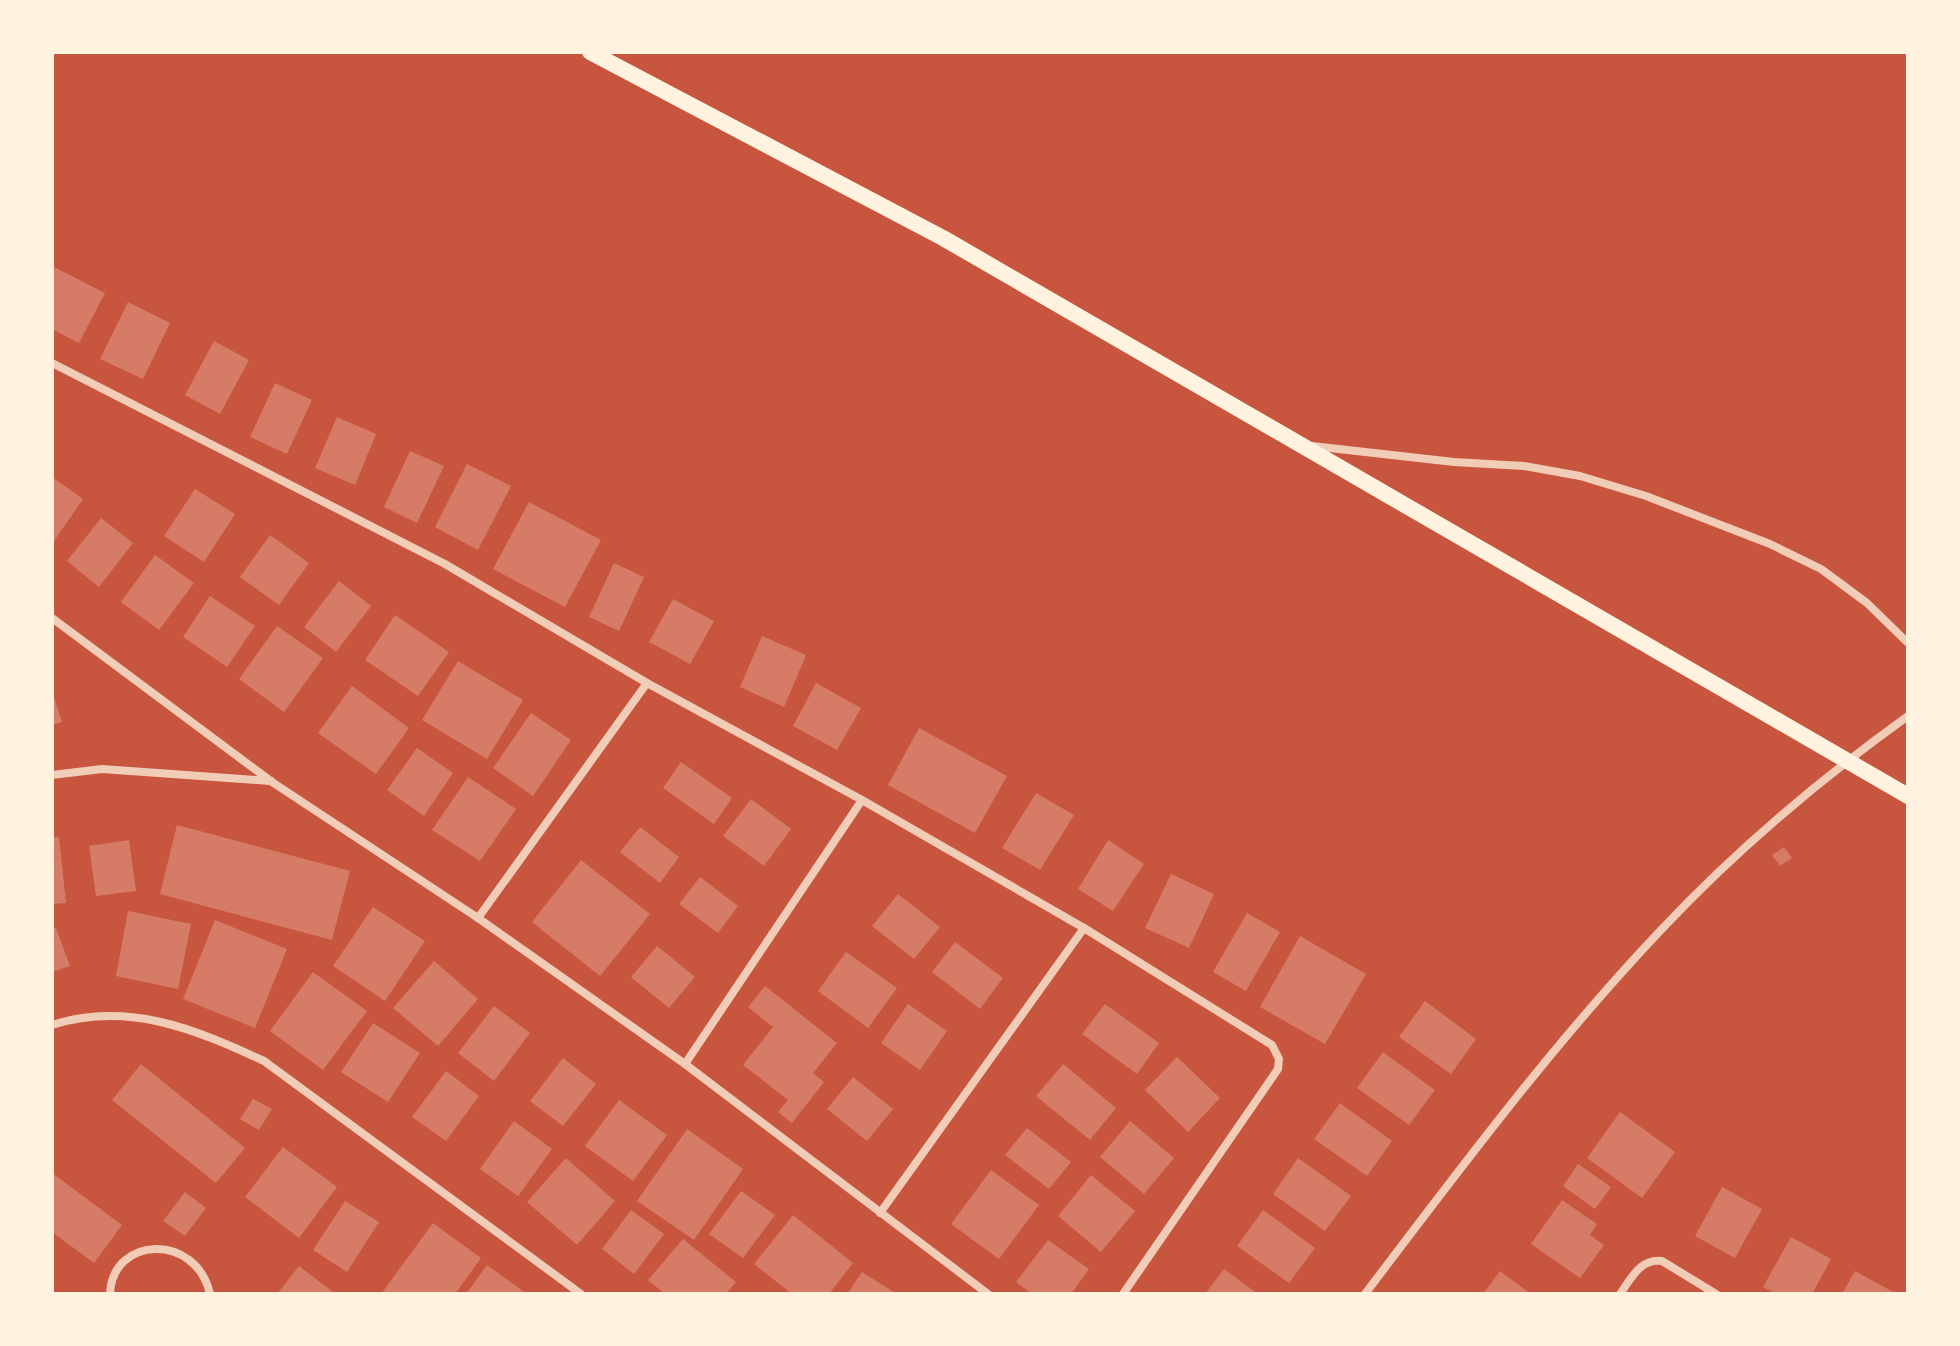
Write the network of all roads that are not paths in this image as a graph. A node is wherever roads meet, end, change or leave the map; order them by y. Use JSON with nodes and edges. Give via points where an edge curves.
{"nodes":[{"id":1,"x":590,"y":52,"type":"edge"},
{"id":2,"x":52,"y":363,"type":"edge"},
{"id":3,"x":1301,"y":445,"type":"junction"},
{"id":4,"x":52,"y":618,"type":"edge"},
{"id":5,"x":1908,"y":643,"type":"edge"},
{"id":6,"x":647,"y":683,"type":"junction"},
{"id":7,"x":1908,"y":716,"type":"edge"},
{"id":8,"x":1847,"y":760,"type":"junction"},
{"id":9,"x":52,"y":775,"type":"edge"},
{"id":10,"x":272,"y":782,"type":"junction"},
{"id":11,"x":1908,"y":796,"type":"edge"},
{"id":12,"x":862,"y":800,"type":"junction"},
{"id":13,"x":478,"y":918,"type":"junction"},
{"id":14,"x":1084,"y":928,"type":"junction"},
{"id":15,"x":52,"y":1025,"type":"edge"},
{"id":16,"x":685,"y":1064,"type":"junction"},
{"id":17,"x":880,"y":1213,"type":"junction"},
{"id":18,"x":110,"y":1294,"type":"edge"},
{"id":19,"x":210,"y":1294,"type":"edge"},
{"id":20,"x":581,"y":1294,"type":"edge"},
{"id":21,"x":988,"y":1294,"type":"edge"},
{"id":22,"x":1123,"y":1294,"type":"edge"},
{"id":23,"x":1365,"y":1294,"type":"edge"},
{"id":24,"x":1620,"y":1294,"type":"edge"},
{"id":25,"x":1716,"y":1294,"type":"edge"}],
"edges":[{"from":1,"to":3,"type":"main road","via":[[943,238]]},
{"from":2,"to":6,"type":"street","via":[[445,564]]},
{"from":3,"to":5,"type":"street","via":[[1524,466],[1646,496],[1821,569]]},
{"from":3,"to":8,"type":"main road"},
{"from":4,"to":10,"type":"street"},
{"from":6,"to":12,"type":"street"},
{"from":6,"to":13,"type":"street"},
{"from":7,"to":8,"type":"street"},
{"from":8,"to":11,"type":"main road"},
{"from":8,"to":23,"type":"street","via":[[1790,806],[1662,928],[1521,1093]]},
{"from":9,"to":10,"type":"street","via":[[102,769]]},
{"from":10,"to":13,"type":"street"},
{"from":12,"to":14,"type":"street"},
{"from":12,"to":16,"type":"street"},
{"from":13,"to":16,"type":"street"},
{"from":14,"to":17,"type":"street"},
{"from":14,"to":22,"type":"street","via":[[1272,1045],[1279,1059],[1278,1069]]},
{"from":15,"to":20,"type":"street","via":[[77,1017],[172,1023],[264,1061]]},
{"from":16,"to":17,"type":"street"},
{"from":17,"to":21,"type":"street"},
{"from":18,"to":19,"type":"street","via":[[119,1268],[153,1248],[190,1259],[204,1274]]},
{"from":24,"to":25,"type":"street","via":[[1643,1263],[1653,1260]]}]}
